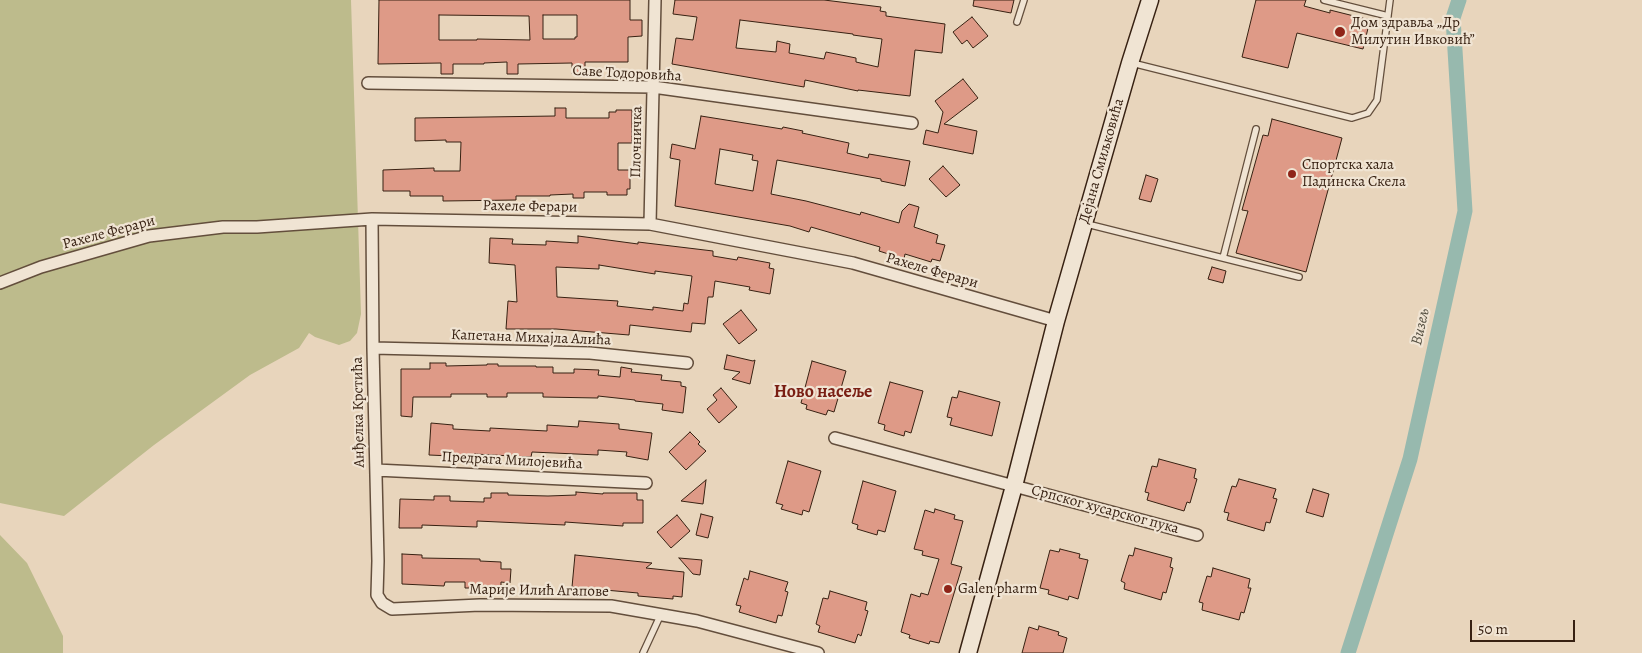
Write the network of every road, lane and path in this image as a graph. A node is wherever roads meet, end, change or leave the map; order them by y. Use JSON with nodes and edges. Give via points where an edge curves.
{"nodes":[{"id":1,"x":655,"y":0,"type":"edge"},
{"id":2,"x":1024,"y":0,"type":"edge"},
{"id":3,"x":1150,"y":0,"type":"edge"},
{"id":4,"x":1324,"y":0,"type":"edge"},
{"id":5,"x":1390,"y":0,"type":"edge"},
{"id":6,"x":1388,"y":16,"type":"junction"},
{"id":7,"x":1017,"y":22,"type":"dead end"},
{"id":8,"x":1130,"y":63,"type":"junction"},
{"id":9,"x":368,"y":83,"type":"dead end"},
{"id":10,"x":653,"y":87,"type":"junction"},
{"id":11,"x":912,"y":123,"type":"dead end"},
{"id":12,"x":1256,"y":129,"type":"dead end"},
{"id":13,"x":372,"y":218,"type":"junction"},
{"id":14,"x":650,"y":224,"type":"junction"},
{"id":15,"x":1084,"y":224,"type":"junction"},
{"id":16,"x":1223,"y":258,"type":"junction"},
{"id":17,"x":1299,"y":277,"type":"dead end"},
{"id":18,"x":0,"y":283,"type":"edge"},
{"id":19,"x":1056,"y":322,"type":"junction"},
{"id":20,"x":373,"y":348,"type":"junction"},
{"id":21,"x":687,"y":363,"type":"dead end"},
{"id":22,"x":835,"y":438,"type":"dead end"},
{"id":23,"x":376,"y":470,"type":"junction"},
{"id":24,"x":646,"y":483,"type":"dead end"},
{"id":25,"x":1014,"y":486,"type":"junction"},
{"id":26,"x":1197,"y":535,"type":"dead end"},
{"id":27,"x":382,"y":603,"type":"joint"},
{"id":28,"x":661,"y":614,"type":"junction"},
{"id":29,"x":643,"y":653,"type":"edge"},
{"id":30,"x":818,"y":653,"type":"edge"},
{"id":31,"x":968,"y":653,"type":"edge"}],
"edges":[{"from":1,"to":10,"type":"street","name":"Плочничка"},
{"from":2,"to":7,"type":"lane"},
{"from":3,"to":8,"type":"street","name":"Дејана Смиљковића"},
{"from":4,"to":6,"type":"lane"},
{"from":5,"to":6,"type":"lane"},
{"from":6,"to":8,"type":"lane","via":[[1378,100],[1368,113],[1352,118]]},
{"from":8,"to":15,"type":"street","name":"Дејана Смиљковића"},
{"from":9,"to":10,"type":"street","name":"Саве Тодоровића"},
{"from":10,"to":11,"type":"street","name":"Саве Тодоровића"},
{"from":10,"to":14,"type":"street","name":"Плочничка"},
{"from":12,"to":16,"type":"lane"},
{"from":13,"to":14,"type":"street","name":"Рахеле Ферари"},
{"from":13,"to":18,"type":"street","name":"Рахеле Ферари","via":[[223,227],[148,236],[42,267]]},
{"from":13,"to":20,"type":"street","name":"Анђелка Крстића"},
{"from":14,"to":19,"type":"street","name":"Рахеле Ферари","via":[[853,264]]},
{"from":15,"to":16,"type":"lane"},
{"from":15,"to":19,"type":"street","name":"Дејана Смиљковића"},
{"from":16,"to":17,"type":"lane"},
{"from":19,"to":25,"type":"street","name":"Српског хусарског пука"},
{"from":20,"to":21,"type":"street","name":"Капетана Михајла Алића","via":[[590,353]]},
{"from":20,"to":23,"type":"street","name":"Анђелка Крстића"},
{"from":22,"to":25,"type":"street","name":"Српског хусарског пука"},
{"from":23,"to":24,"type":"street","name":"Предрага Милојевића"},
{"from":23,"to":27,"type":"street","name":"Анђелка Крстића","via":[[377,595]]},
{"from":25,"to":26,"type":"street","name":"Српског хусарског пука"},
{"from":25,"to":31,"type":"street","name":"Српског хусарског пука"},
{"from":27,"to":28,"type":"street","name":"Марије Илић Агапове","via":[[392,609],[480,605],[611,606]]},
{"from":28,"to":29,"type":"lane"},
{"from":28,"to":30,"type":"street","name":"Марије Илић Агапове"}]}
